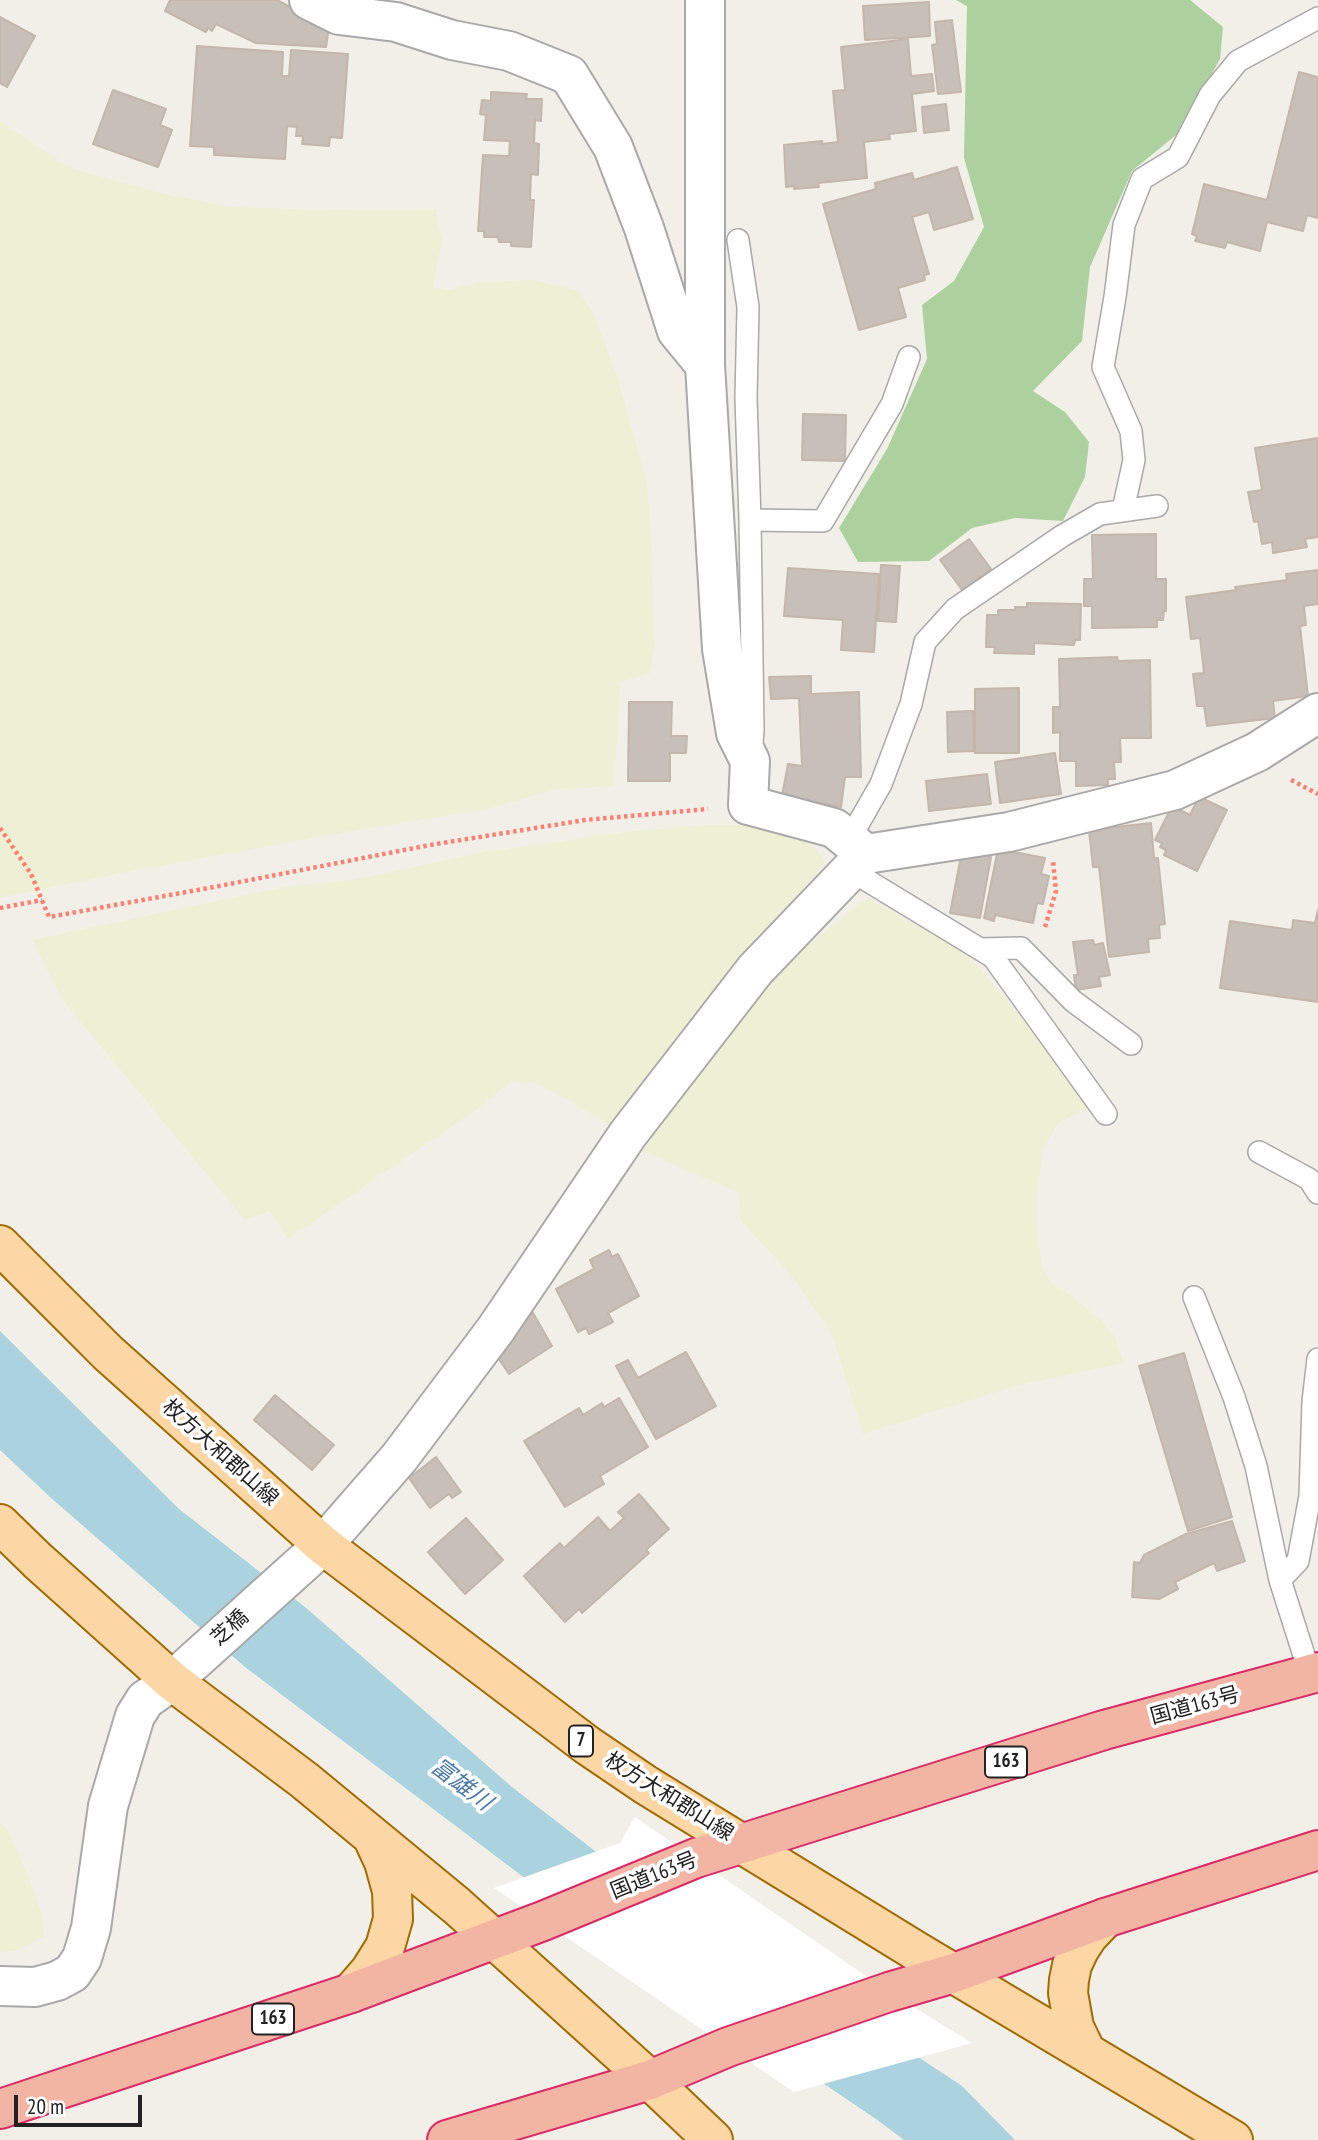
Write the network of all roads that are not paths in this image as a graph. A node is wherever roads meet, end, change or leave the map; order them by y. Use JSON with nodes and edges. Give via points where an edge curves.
{"nodes":[{"id":1,"x":309,"y":0,"type":"edge"},
{"id":2,"x":705,"y":0,"type":"edge"},
{"id":3,"x":1318,"y":18,"type":"edge"},
{"id":4,"x":738,"y":240,"type":"dead end"},
{"id":5,"x":909,"y":357,"type":"dead end"},
{"id":6,"x":705,"y":365,"type":"junction"},
{"id":7,"x":1157,"y":506,"type":"dead end"},
{"id":8,"x":1124,"y":510,"type":"junction"},
{"id":9,"x":750,"y":520,"type":"junction"},
{"id":10,"x":1318,"y":713,"type":"edge"},
{"id":11,"x":750,"y":761,"type":"junction"},
{"id":12,"x":855,"y":854,"type":"junction"},
{"id":13,"x":980,"y":949,"type":"junction"},
{"id":14,"x":1131,"y":1044,"type":"dead end"},
{"id":15,"x":1106,"y":1114,"type":"dead end"},
{"id":16,"x":1259,"y":1152,"type":"dead end"},
{"id":17,"x":1318,"y":1193,"type":"edge"},
{"id":18,"x":0,"y":1245,"type":"edge"},
{"id":19,"x":1194,"y":1297,"type":"dead end"},
{"id":20,"x":1318,"y":1359,"type":"edge"},
{"id":21,"x":0,"y":1524,"type":"edge"},
{"id":22,"x":323,"y":1545,"type":"junction"},
{"id":23,"x":1280,"y":1580,"type":"junction"},
{"id":24,"x":1314,"y":1673,"type":"edge"},
{"id":25,"x":172,"y":1681,"type":"junction"},
{"id":26,"x":371,"y":1834,"type":"junction"},
{"id":27,"x":744,"y":1844,"type":"junction"},
{"id":28,"x":1318,"y":1850,"type":"edge"},
{"id":29,"x":1105,"y":1918,"type":"junction"},
{"id":30,"x":493,"y":1939,"type":"junction"},
{"id":31,"x":954,"y":1973,"type":"junction"},
{"id":32,"x":0,"y":1986,"type":"edge"},
{"id":33,"x":351,"y":1993,"type":"junction"},
{"id":34,"x":1086,"y":2053,"type":"junction"},
{"id":35,"x":650,"y":2080,"type":"junction"},
{"id":36,"x":0,"y":2109,"type":"edge"},
{"id":37,"x":446,"y":2140,"type":"edge"},
{"id":38,"x":713,"y":2140,"type":"edge"},
{"id":39,"x":1233,"y":2140,"type":"edge"}],
"edges":[{"from":1,"to":6,"type":"street","via":[[339,15],[397,22],[452,40],[509,51],[569,75],[613,147],[677,331]]},
{"from":2,"to":6,"type":"street"},
{"from":3,"to":8,"type":"lane","via":[[1238,61],[1210,95],[1178,157],[1142,179],[1124,225],[1103,367],[1131,432],[1134,460]]},
{"from":4,"to":9,"type":"lane","via":[[748,307]]},
{"from":5,"to":9,"type":"lane","via":[[892,404],[823,521]]},
{"from":6,"to":11,"type":"street","via":[[722,649],[736,733]]},
{"from":7,"to":8,"type":"lane"},
{"from":8,"to":12,"type":"lane","via":[[1100,514],[1062,536],[955,610],[925,642],[911,704]]},
{"from":9,"to":11,"type":"lane"},
{"from":10,"to":12,"type":"street","via":[[1256,752],[1175,790],[1009,832]]},
{"from":11,"to":12,"type":"street","via":[[748,805],[834,828]]},
{"from":12,"to":13,"type":"lane"},
{"from":12,"to":22,"type":"street","name":"芝橋","via":[[755,970],[628,1134],[496,1329],[407,1447]]},
{"from":13,"to":14,"type":"lane","via":[[1021,948],[1073,1001]]},
{"from":13,"to":15,"type":"lane","via":[[993,957]]},
{"from":16,"to":17,"type":"lane","via":[[1309,1179]]},
{"from":18,"to":22,"type":"main road","name":"枚方大和郡山線","number":"7","via":[[108,1353]]},
{"from":19,"to":23,"type":"lane","via":[[1256,1466]]},
{"from":20,"to":23,"type":"lane","via":[[1310,1496],[1298,1561]]},
{"from":21,"to":25,"type":"main road"},
{"from":22,"to":25,"type":"street","name":"芝橋"},
{"from":22,"to":27,"type":"main road","name":"枚方大和郡山線","number":"7","via":[[587,1745]]},
{"from":23,"to":24,"type":"lane"},
{"from":24,"to":27,"type":"highway","name":"国道163号","number":"163","via":[[1104,1730]]},
{"from":25,"to":26,"type":"main road"},
{"from":25,"to":32,"type":"street","name":"芝橋","via":[[145,1700],[135,1716],[108,1806],[82,1958],[72,1973],[57,1981],[35,1987]]},
{"from":26,"to":30,"type":"main road"},
{"from":26,"to":33,"type":"main road","via":[[392,1891],[393,1919],[385,1947]]},
{"from":27,"to":30,"type":"highway","name":"国道163号","number":"163","via":[[696,1858]]},
{"from":27,"to":31,"type":"main road","name":"枚方大和郡山線","number":"7"},
{"from":28,"to":29,"type":"highway"},
{"from":29,"to":31,"type":"highway"},
{"from":29,"to":34,"type":"main road","via":[[1079,1950],[1069,1980],[1073,2027]]},
{"from":30,"to":33,"type":"highway","name":"国道163号","number":"163"},
{"from":30,"to":35,"type":"main road"},
{"from":31,"to":34,"type":"main road","name":"枚方大和郡山線","number":"7"},
{"from":31,"to":35,"type":"highway","via":[[727,2047]]},
{"from":33,"to":36,"type":"highway","name":"国道163号","number":"163"},
{"from":34,"to":39,"type":"main road","name":"枚方大和郡山線","number":"7"},
{"from":35,"to":37,"type":"highway"},
{"from":35,"to":38,"type":"main road"}]}
